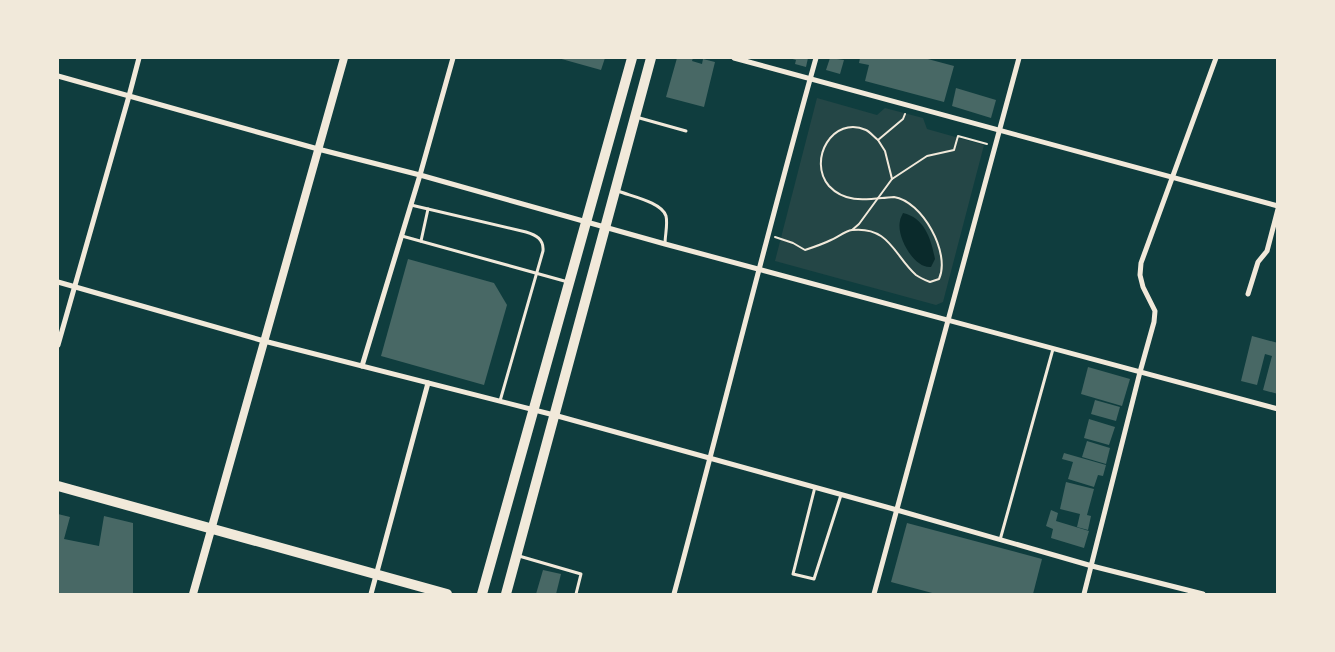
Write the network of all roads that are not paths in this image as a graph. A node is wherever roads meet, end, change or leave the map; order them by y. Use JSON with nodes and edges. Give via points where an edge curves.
{"nodes":[{"id":1,"x":139,"y":58,"type":"edge"},
{"id":2,"x":344,"y":58,"type":"edge"},
{"id":3,"x":453,"y":58,"type":"edge"},
{"id":4,"x":632,"y":58,"type":"edge"},
{"id":5,"x":651,"y":58,"type":"edge"},
{"id":6,"x":734,"y":58,"type":"edge"},
{"id":7,"x":816,"y":58,"type":"edge"},
{"id":8,"x":1019,"y":58,"type":"edge"},
{"id":9,"x":1216,"y":58,"type":"edge"},
{"id":10,"x":58,"y":76,"type":"edge"},
{"id":11,"x":811,"y":78,"type":"junction"},
{"id":12,"x":130,"y":96,"type":"junction"},
{"id":13,"x":635,"y":117,"type":"junction"},
{"id":14,"x":999,"y":130,"type":"junction"},
{"id":15,"x":686,"y":131,"type":"dead end"},
{"id":16,"x":318,"y":149,"type":"junction"},
{"id":17,"x":420,"y":175,"type":"junction"},
{"id":18,"x":1172,"y":177,"type":"junction"},
{"id":19,"x":615,"y":191,"type":"junction"},
{"id":20,"x":411,"y":205,"type":"junction"},
{"id":21,"x":1278,"y":206,"type":"edge"},
{"id":22,"x":428,"y":209,"type":"junction"},
{"id":23,"x":1278,"y":209,"type":"edge"},
{"id":24,"x":585,"y":222,"type":"junction"},
{"id":25,"x":606,"y":228,"type":"junction"},
{"id":26,"x":402,"y":236,"type":"junction"},
{"id":27,"x":420,"y":241,"type":"junction"},
{"id":28,"x":664,"y":244,"type":"junction"},
{"id":29,"x":758,"y":269,"type":"junction"},
{"id":30,"x":537,"y":274,"type":"junction"},
{"id":31,"x":58,"y":282,"type":"edge"},
{"id":32,"x":569,"y":282,"type":"junction"},
{"id":33,"x":75,"y":287,"type":"junction"},
{"id":34,"x":1248,"y":294,"type":"dead end"},
{"id":35,"x":948,"y":320,"type":"junction"},
{"id":36,"x":264,"y":341,"type":"junction"},
{"id":37,"x":58,"y":345,"type":"edge"},
{"id":38,"x":1053,"y":348,"type":"junction"},
{"id":39,"x":362,"y":366,"type":"junction"},
{"id":40,"x":1140,"y":372,"type":"junction"},
{"id":41,"x":428,"y":383,"type":"junction"},
{"id":42,"x":500,"y":401,"type":"junction"},
{"id":43,"x":1278,"y":409,"type":"edge"},
{"id":44,"x":534,"y":410,"type":"junction"},
{"id":45,"x":554,"y":415,"type":"junction"},
{"id":46,"x":711,"y":458,"type":"junction"},
{"id":47,"x":58,"y":486,"type":"edge"},
{"id":48,"x":815,"y":487,"type":"junction"},
{"id":49,"x":841,"y":495,"type":"junction"},
{"id":50,"x":897,"y":510,"type":"junction"},
{"id":51,"x":212,"y":529,"type":"junction"},
{"id":52,"x":1000,"y":540,"type":"junction"},
{"id":53,"x":516,"y":555,"type":"junction"},
{"id":54,"x":1092,"y":566,"type":"junction"},
{"id":55,"x":376,"y":575,"type":"junction"},
{"id":56,"x":193,"y":594,"type":"edge"},
{"id":57,"x":371,"y":594,"type":"edge"},
{"id":58,"x":447,"y":594,"type":"edge"},
{"id":59,"x":482,"y":594,"type":"edge"},
{"id":60,"x":506,"y":594,"type":"edge"},
{"id":61,"x":576,"y":594,"type":"edge"},
{"id":62,"x":674,"y":594,"type":"edge"},
{"id":63,"x":874,"y":594,"type":"edge"},
{"id":64,"x":1084,"y":594,"type":"edge"},
{"id":65,"x":1203,"y":594,"type":"edge"}],
"edges":[{"from":1,"to":12,"type":"street"},
{"from":2,"to":16,"type":"street"},
{"from":3,"to":17,"type":"street"},
{"from":4,"to":24,"type":"main road"},
{"from":5,"to":13,"type":"main road"},
{"from":6,"to":11,"type":"street"},
{"from":7,"to":11,"type":"street"},
{"from":8,"to":14,"type":"street"},
{"from":9,"to":18,"type":"street"},
{"from":10,"to":12,"type":"street"},
{"from":11,"to":14,"type":"street"},
{"from":11,"to":29,"type":"street"},
{"from":12,"to":16,"type":"street"},
{"from":12,"to":33,"type":"street"},
{"from":13,"to":15,"type":"lane"},
{"from":13,"to":19,"type":"main road"},
{"from":14,"to":18,"type":"street"},
{"from":14,"to":35,"type":"street"},
{"from":16,"to":17,"type":"street"},
{"from":16,"to":36,"type":"street"},
{"from":17,"to":20,"type":"street"},
{"from":17,"to":24,"type":"street"},
{"from":18,"to":21,"type":"street"},
{"from":18,"to":40,"type":"street","via":[[1141,263],[1143,287],[1155,311]]},
{"from":19,"to":25,"type":"main road"},
{"from":19,"to":28,"type":"lane","via":[[660,208],[666,217]]},
{"from":20,"to":22,"type":"lane"},
{"from":20,"to":26,"type":"street"},
{"from":22,"to":27,"type":"lane"},
{"from":22,"to":30,"type":"lane","via":[[538,237],[544,248]]},
{"from":23,"to":34,"type":"street","via":[[1267,251],[1258,262]]},
{"from":24,"to":25,"type":"street"},
{"from":24,"to":32,"type":"main road"},
{"from":25,"to":28,"type":"street"},
{"from":25,"to":45,"type":"main road"},
{"from":26,"to":27,"type":"lane"},
{"from":26,"to":39,"type":"street"},
{"from":27,"to":30,"type":"lane"},
{"from":28,"to":29,"type":"street"},
{"from":29,"to":35,"type":"street"},
{"from":29,"to":46,"type":"street"},
{"from":30,"to":32,"type":"lane"},
{"from":30,"to":42,"type":"lane"},
{"from":31,"to":33,"type":"street"},
{"from":32,"to":44,"type":"main road"},
{"from":33,"to":36,"type":"street"},
{"from":33,"to":37,"type":"street"},
{"from":35,"to":38,"type":"street"},
{"from":35,"to":50,"type":"street"},
{"from":36,"to":39,"type":"street"},
{"from":36,"to":51,"type":"street"},
{"from":38,"to":40,"type":"street"},
{"from":38,"to":52,"type":"lane"},
{"from":39,"to":41,"type":"street"},
{"from":40,"to":43,"type":"street"},
{"from":40,"to":54,"type":"street"},
{"from":41,"to":42,"type":"street"},
{"from":41,"to":55,"type":"street"},
{"from":42,"to":44,"type":"street"},
{"from":44,"to":45,"type":"street"},
{"from":44,"to":59,"type":"main road"},
{"from":45,"to":46,"type":"street"},
{"from":45,"to":53,"type":"main road"},
{"from":46,"to":48,"type":"street"},
{"from":46,"to":62,"type":"street"},
{"from":47,"to":51,"type":"main road"},
{"from":48,"to":49,"type":"street"},
{"from":48,"to":49,"type":"lane","via":[[792,574],[814,579]]},
{"from":49,"to":50,"type":"street"},
{"from":50,"to":52,"type":"street"},
{"from":50,"to":63,"type":"street"},
{"from":51,"to":55,"type":"main road"},
{"from":51,"to":56,"type":"street"},
{"from":52,"to":54,"type":"street"},
{"from":53,"to":60,"type":"main road"},
{"from":53,"to":61,"type":"lane","via":[[581,574]]},
{"from":54,"to":64,"type":"street"},
{"from":54,"to":65,"type":"street"},
{"from":55,"to":57,"type":"street"},
{"from":55,"to":58,"type":"main road"}]}
